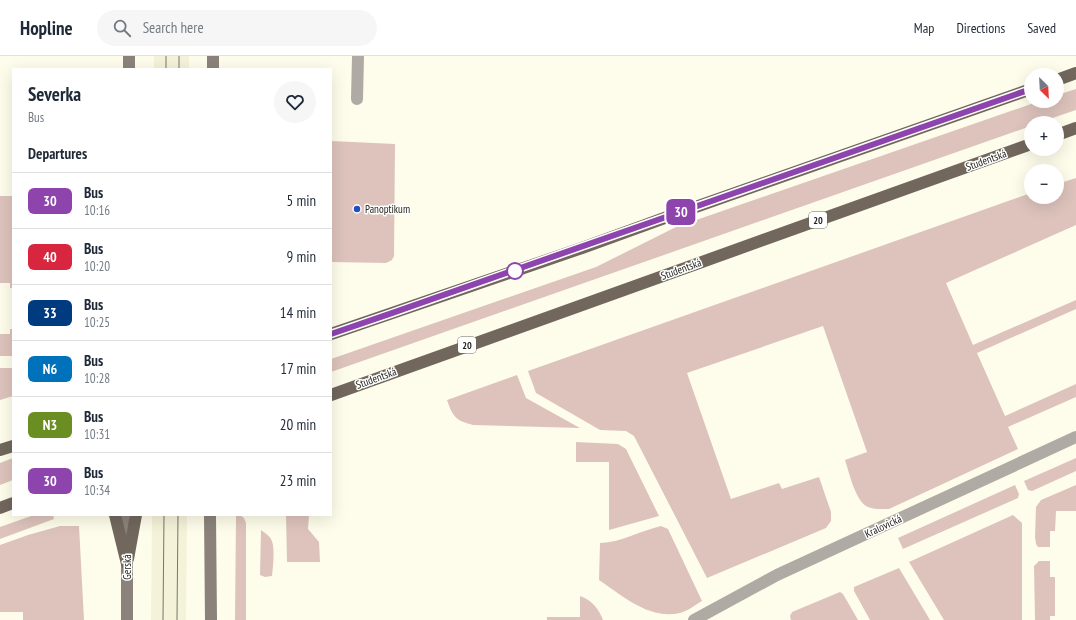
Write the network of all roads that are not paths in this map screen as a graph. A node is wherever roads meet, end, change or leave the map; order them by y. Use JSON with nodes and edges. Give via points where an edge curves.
{"nodes":[{"id":1,"x":129,"y":56,"type":"edge"},
{"id":2,"x":213,"y":56,"type":"edge"},
{"id":3,"x":358,"y":56,"type":"edge"},
{"id":4,"x":128,"y":68,"type":"edge"},
{"id":5,"x":213,"y":68,"type":"edge"},
{"id":6,"x":1076,"y":73,"type":"edge"},
{"id":7,"x":1064,"y":77,"type":"edge"},
{"id":8,"x":1024,"y":91,"type":"edge"},
{"id":9,"x":357,"y":99,"type":"dead end"},
{"id":10,"x":1076,"y":128,"type":"edge"},
{"id":11,"x":1064,"y":132,"type":"edge"},
{"id":12,"x":1024,"y":147,"type":"edge"},
{"id":13,"x":332,"y":334,"type":"edge"},
{"id":14,"x":332,"y":395,"type":"edge"},
{"id":15,"x":1076,"y":437,"type":"edge"},
{"id":16,"x":12,"y":446,"type":"edge"},
{"id":17,"x":0,"y":450,"type":"edge"},
{"id":18,"x":12,"y":503,"type":"edge"},
{"id":19,"x":0,"y":508,"type":"edge"},
{"id":20,"x":115,"y":516,"type":"edge"},
{"id":21,"x":127,"y":516,"type":"edge"},
{"id":22,"x":136,"y":516,"type":"edge"},
{"id":23,"x":210,"y":516,"type":"edge"},
{"id":24,"x":127,"y":564,"type":"junction"},
{"id":25,"x":127,"y":620,"type":"edge"},
{"id":26,"x":211,"y":620,"type":"edge"},
{"id":27,"x":694,"y":620,"type":"edge"}],
"edges":[{"from":1,"to":4,"type":"street"},
{"from":2,"to":5,"type":"street"},
{"from":3,"to":9,"type":"street"},
{"from":6,"to":7,"type":"main road"},
{"from":8,"to":13,"type":"main road","via":[[575,251]]},
{"from":10,"to":11,"type":"main road"},
{"from":12,"to":14,"type":"main road","name":"Studentská","number":"20"},
{"from":15,"to":27,"type":"street","name":"Kralovická","via":[[777,575]]},
{"from":16,"to":17,"type":"main road"},
{"from":18,"to":19,"type":"main road"},
{"from":20,"to":24,"type":"main road"},
{"from":21,"to":24,"type":"street","name":"Gerská"},
{"from":22,"to":24,"type":"main road"},
{"from":23,"to":26,"type":"street"},
{"from":24,"to":25,"type":"street","name":"Gerská"}]}
